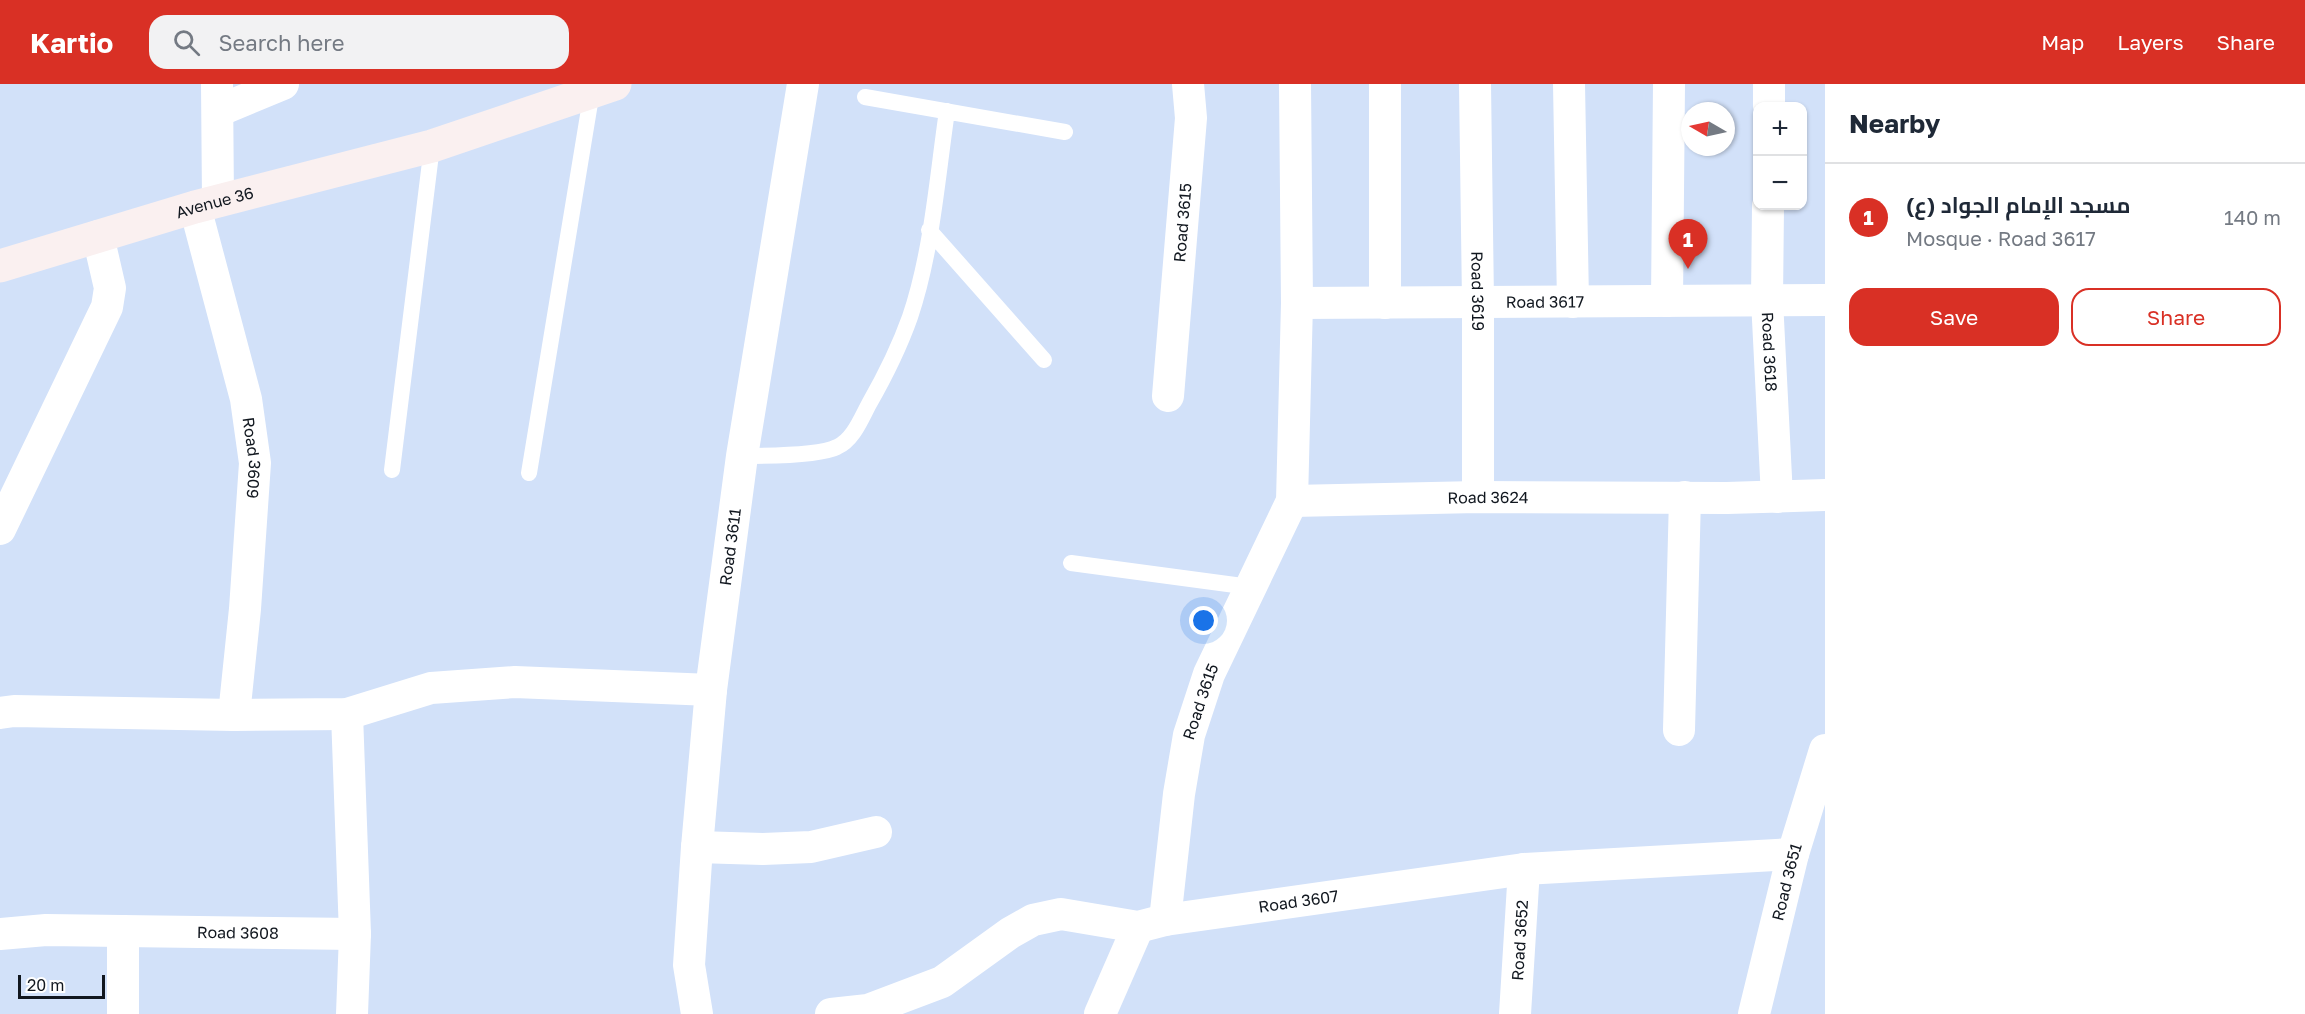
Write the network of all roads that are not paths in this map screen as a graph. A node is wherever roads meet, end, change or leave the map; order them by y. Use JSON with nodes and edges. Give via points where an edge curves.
{"nodes":[{"id":1,"x":283,"y":84,"type":"edge"},
{"id":2,"x":803,"y":84,"type":"edge"},
{"id":3,"x":1188,"y":84,"type":"edge"},
{"id":4,"x":1295,"y":84,"type":"edge"},
{"id":5,"x":1385,"y":84,"type":"edge"},
{"id":6,"x":1474,"y":84,"type":"edge"},
{"id":7,"x":1569,"y":84,"type":"edge"},
{"id":8,"x":1669,"y":84,"type":"edge"},
{"id":9,"x":1769,"y":84,"type":"edge"},
{"id":10,"x":604,"y":87,"type":"edge"},
{"id":11,"x":218,"y":97,"type":"edge"},
{"id":12,"x":865,"y":97,"type":"dead end"},
{"id":13,"x":1769,"y":102,"type":"edge"},
{"id":14,"x":947,"y":111,"type":"junction"},
{"id":15,"x":1065,"y":132,"type":"dead end"},
{"id":16,"x":432,"y":146,"type":"junction"},
{"id":17,"x":206,"y":204,"type":"junction"},
{"id":18,"x":1768,"y":210,"type":"edge"},
{"id":19,"x":929,"y":230,"type":"junction"},
{"id":20,"x":98,"y":236,"type":"junction"},
{"id":21,"x":0,"y":266,"type":"edge"},
{"id":22,"x":1767,"y":300,"type":"junction"},
{"id":23,"x":1825,"y":300,"type":"edge"},
{"id":24,"x":1667,"y":301,"type":"junction"},
{"id":25,"x":1478,"y":302,"type":"junction"},
{"id":26,"x":1573,"y":302,"type":"junction"},
{"id":27,"x":1297,"y":303,"type":"junction"},
{"id":28,"x":1385,"y":303,"type":"junction"},
{"id":29,"x":1044,"y":360,"type":"dead end"},
{"id":30,"x":1168,"y":396,"type":"dead end"},
{"id":31,"x":742,"y":456,"type":"junction"},
{"id":32,"x":392,"y":470,"type":"dead end"},
{"id":33,"x":529,"y":473,"type":"dead end"},
{"id":34,"x":1825,"y":495,"type":"edge"},
{"id":35,"x":1478,"y":497,"type":"junction"},
{"id":36,"x":1685,"y":497,"type":"junction"},
{"id":37,"x":1777,"y":497,"type":"junction"},
{"id":38,"x":1292,"y":501,"type":"junction"},
{"id":39,"x":0,"y":529,"type":"edge"},
{"id":40,"x":1071,"y":563,"type":"dead end"},
{"id":41,"x":1250,"y":587,"type":"junction"},
{"id":42,"x":711,"y":690,"type":"junction"},
{"id":43,"x":0,"y":713,"type":"edge"},
{"id":44,"x":347,"y":714,"type":"junction"},
{"id":45,"x":234,"y":716,"type":"junction"},
{"id":46,"x":1679,"y":730,"type":"dead end"},
{"id":47,"x":1825,"y":750,"type":"edge"},
{"id":48,"x":876,"y":832,"type":"dead end"},
{"id":49,"x":697,"y":847,"type":"junction"},
{"id":50,"x":1793,"y":854,"type":"junction"},
{"id":51,"x":1524,"y":868,"type":"junction"},
{"id":52,"x":1152,"y":923,"type":"junction"},
{"id":53,"x":123,"y":931,"type":"junction"},
{"id":54,"x":0,"y":934,"type":"edge"},
{"id":55,"x":355,"y":934,"type":"junction"},
{"id":56,"x":123,"y":1014,"type":"edge"},
{"id":57,"x":352,"y":1014,"type":"edge"},
{"id":58,"x":697,"y":1014,"type":"edge"},
{"id":59,"x":831,"y":1014,"type":"edge"},
{"id":60,"x":1100,"y":1014,"type":"edge"},
{"id":61,"x":1515,"y":1014,"type":"edge"},
{"id":62,"x":1754,"y":1014,"type":"edge"}],
"edges":[{"from":1,"to":11,"type":"street"},
{"from":2,"to":31,"type":"street","name":"Road 3611"},
{"from":3,"to":30,"type":"street","name":"Road 3615","via":[[1191,118]]},
{"from":4,"to":27,"type":"street"},
{"from":5,"to":28,"type":"street"},
{"from":6,"to":25,"type":"street","name":"Road 3619"},
{"from":7,"to":26,"type":"street"},
{"from":8,"to":24,"type":"street"},
{"from":9,"to":13,"type":"street"},
{"from":10,"to":16,"type":"street","name":"Avenue 36"},
{"from":10,"to":33,"type":"lane"},
{"from":11,"to":17,"type":"street","name":"Road 3609"},
{"from":12,"to":14,"type":"lane"},
{"from":14,"to":15,"type":"lane"},
{"from":14,"to":19,"type":"lane"},
{"from":16,"to":17,"type":"street","name":"Avenue 36"},
{"from":16,"to":32,"type":"lane"},
{"from":17,"to":20,"type":"street","name":"Avenue 36"},
{"from":17,"to":45,"type":"street","name":"Road 3609","via":[[246,399],[255,463]]},
{"from":18,"to":22,"type":"street","name":"Road 3618"},
{"from":19,"to":29,"type":"lane"},
{"from":19,"to":31,"type":"lane","via":[[910,316],[894,357],[853,433],[837,448]]},
{"from":20,"to":21,"type":"street","name":"Avenue 36"},
{"from":20,"to":39,"type":"street","via":[[110,288],[107,307]]},
{"from":22,"to":23,"type":"street","name":"Road 3617"},
{"from":22,"to":24,"type":"street","name":"Road 3617"},
{"from":22,"to":37,"type":"street","name":"Road 3618"},
{"from":24,"to":26,"type":"street","name":"Road 3617"},
{"from":25,"to":26,"type":"street","name":"Road 3617"},
{"from":25,"to":28,"type":"street","name":"Road 3617"},
{"from":25,"to":35,"type":"street","name":"Road 3619"},
{"from":27,"to":28,"type":"street","name":"Road 3617"},
{"from":27,"to":38,"type":"street"},
{"from":31,"to":42,"type":"street","name":"Road 3611"},
{"from":34,"to":37,"type":"street","name":"Road 3624"},
{"from":35,"to":36,"type":"street","name":"Road 3624"},
{"from":35,"to":38,"type":"street","name":"Road 3624"},
{"from":36,"to":37,"type":"street","name":"Road 3624"},
{"from":36,"to":46,"type":"street"},
{"from":38,"to":41,"type":"street","name":"Road 3615"},
{"from":40,"to":41,"type":"lane"},
{"from":41,"to":52,"type":"street","name":"Road 3615","via":[[1209,674],[1189,735]]},
{"from":42,"to":44,"type":"street","via":[[515,682],[431,688]]},
{"from":42,"to":49,"type":"street","name":"Road 3611"},
{"from":43,"to":45,"type":"street"},
{"from":44,"to":45,"type":"street"},
{"from":44,"to":55,"type":"street"},
{"from":47,"to":50,"type":"street","name":"Road 3651"},
{"from":48,"to":49,"type":"street","via":[[811,847]]},
{"from":49,"to":58,"type":"street","name":"Road 3611","via":[[689,965]]},
{"from":50,"to":51,"type":"street","name":"Road 3607"},
{"from":50,"to":62,"type":"street","name":"Road 3651"},
{"from":51,"to":52,"type":"street","name":"Road 3607"},
{"from":51,"to":61,"type":"street","name":"Road 3652"},
{"from":52,"to":59,"type":"street","name":"Road 3607","via":[[1062,914],[1033,920],[942,982],[868,1011]]},
{"from":52,"to":60,"type":"street","name":"Road 3615"},
{"from":53,"to":54,"type":"street","name":"Road 3608"},
{"from":53,"to":55,"type":"street","name":"Road 3608"},
{"from":53,"to":56,"type":"street"},
{"from":55,"to":57,"type":"street"}]}
